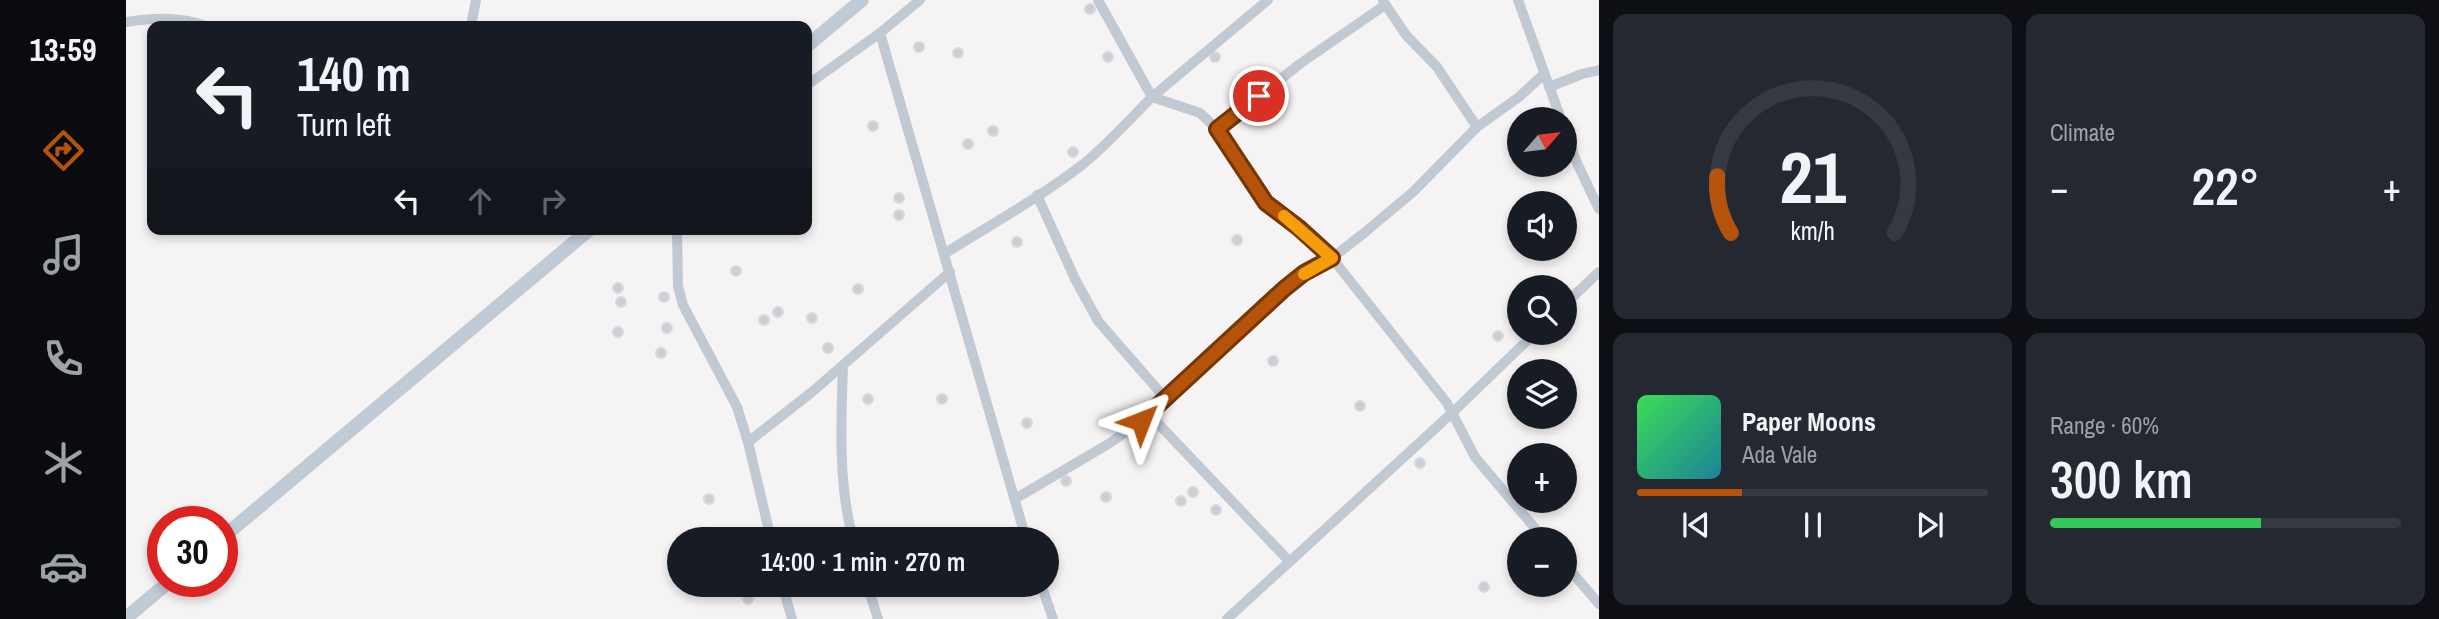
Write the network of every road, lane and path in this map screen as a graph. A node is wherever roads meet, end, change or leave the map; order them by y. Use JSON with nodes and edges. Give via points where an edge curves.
{"nodes":[{"id":1,"x":477,"y":0,"type":"edge"},
{"id":2,"x":862,"y":0,"type":"edge"},
{"id":3,"x":920,"y":0,"type":"edge"},
{"id":4,"x":1098,"y":0,"type":"edge"},
{"id":5,"x":1268,"y":0,"type":"edge"},
{"id":6,"x":1518,"y":0,"type":"edge"},
{"id":7,"x":1383,"y":2,"type":"edge"},
{"id":8,"x":188,"y":21,"type":"edge"},
{"id":9,"x":472,"y":21,"type":"edge"},
{"id":10,"x":126,"y":22,"type":"edge"},
{"id":11,"x":880,"y":33,"type":"junction"},
{"id":12,"x":812,"y":42,"type":"edge"},
{"id":13,"x":1599,"y":70,"type":"edge"},
{"id":14,"x":1544,"y":74,"type":"junction"},
{"id":15,"x":812,"y":81,"type":"edge"},
{"id":16,"x":1549,"y":87,"type":"junction"},
{"id":17,"x":1152,"y":97,"type":"junction"},
{"id":18,"x":1556,"y":107,"type":"edge"},
{"id":19,"x":1477,"y":127,"type":"junction"},
{"id":20,"x":1217,"y":129,"type":"junction"},
{"id":21,"x":1577,"y":163,"type":"edge"},
{"id":22,"x":1037,"y":195,"type":"junction"},
{"id":23,"x":1599,"y":209,"type":"edge"},
{"id":24,"x":583,"y":235,"type":"edge"},
{"id":25,"x":677,"y":235,"type":"edge"},
{"id":26,"x":944,"y":254,"type":"junction"},
{"id":27,"x":1332,"y":258,"type":"junction"},
{"id":28,"x":950,"y":272,"type":"junction"},
{"id":29,"x":1599,"y":272,"type":"edge"},
{"id":30,"x":1577,"y":293,"type":"edge"},
{"id":31,"x":1522,"y":345,"type":"edge"},
{"id":32,"x":843,"y":366,"type":"junction"},
{"id":33,"x":1165,"y":398,"type":"junction"},
{"id":34,"x":1452,"y":412,"type":"junction"},
{"id":35,"x":1149,"y":414,"type":"junction"},
{"id":36,"x":748,"y":442,"type":"junction"},
{"id":37,"x":1015,"y":499,"type":"junction"},
{"id":38,"x":238,"y":525,"type":"edge"},
{"id":39,"x":768,"y":527,"type":"edge"},
{"id":40,"x":850,"y":527,"type":"edge"},
{"id":41,"x":1023,"y":527,"type":"edge"},
{"id":42,"x":1534,"y":527,"type":"edge"},
{"id":43,"x":1289,"y":561,"type":"junction"},
{"id":44,"x":1577,"y":578,"type":"edge"},
{"id":45,"x":151,"y":597,"type":"edge"},
{"id":46,"x":786,"y":597,"type":"edge"},
{"id":47,"x":871,"y":597,"type":"edge"},
{"id":48,"x":1045,"y":597,"type":"edge"},
{"id":49,"x":1599,"y":604,"type":"edge"},
{"id":50,"x":126,"y":618,"type":"edge"},
{"id":51,"x":792,"y":619,"type":"edge"},
{"id":52,"x":877,"y":619,"type":"edge"},
{"id":53,"x":1053,"y":619,"type":"edge"},
{"id":54,"x":1227,"y":619,"type":"edge"}],
"edges":[{"from":1,"to":9,"type":"street"},
{"from":2,"to":12,"type":"street"},
{"from":3,"to":11,"type":"street"},
{"from":4,"to":17,"type":"street"},
{"from":5,"to":17,"type":"street"},
{"from":6,"to":14,"type":"street"},
{"from":7,"to":19,"type":"street","via":[[1406,35],[1437,66]]},
{"from":7,"to":20,"type":"street"},
{"from":8,"to":10,"type":"street","via":[[162,17]]},
{"from":11,"to":15,"type":"street"},
{"from":11,"to":26,"type":"street"},
{"from":13,"to":16,"type":"street"},
{"from":14,"to":16,"type":"street"},
{"from":14,"to":19,"type":"street"},
{"from":16,"to":18,"type":"street"},
{"from":17,"to":20,"type":"street","via":[[1200,113]]},
{"from":17,"to":22,"type":"street","via":[[1101,149]]},
{"from":19,"to":27,"type":"street","via":[[1413,192]]},
{"from":20,"to":27,"type":"street","via":[[1266,203]]},
{"from":21,"to":23,"type":"street"},
{"from":22,"to":26,"type":"street"},
{"from":22,"to":33,"type":"street","via":[[1097,321]]},
{"from":24,"to":38,"type":"street"},
{"from":25,"to":36,"type":"street","via":[[683,305],[732,395]]},
{"from":26,"to":28,"type":"street"},
{"from":27,"to":33,"type":"street","via":[[1284,289]]},
{"from":27,"to":34,"type":"street"},
{"from":28,"to":32,"type":"street"},
{"from":28,"to":37,"type":"street"},
{"from":29,"to":30,"type":"street"},
{"from":31,"to":34,"type":"street"},
{"from":32,"to":36,"type":"street"},
{"from":32,"to":40,"type":"street","via":[[843,460]]},
{"from":33,"to":35,"type":"street"},
{"from":34,"to":42,"type":"street","via":[[1475,457]]},
{"from":34,"to":43,"type":"street"},
{"from":35,"to":37,"type":"street","via":[[1111,443]]},
{"from":35,"to":43,"type":"street"},
{"from":36,"to":39,"type":"street"},
{"from":37,"to":41,"type":"street"},
{"from":43,"to":54,"type":"street"},
{"from":44,"to":49,"type":"street"},
{"from":45,"to":50,"type":"street"},
{"from":46,"to":51,"type":"street"},
{"from":47,"to":52,"type":"street"},
{"from":48,"to":53,"type":"street"}]}
